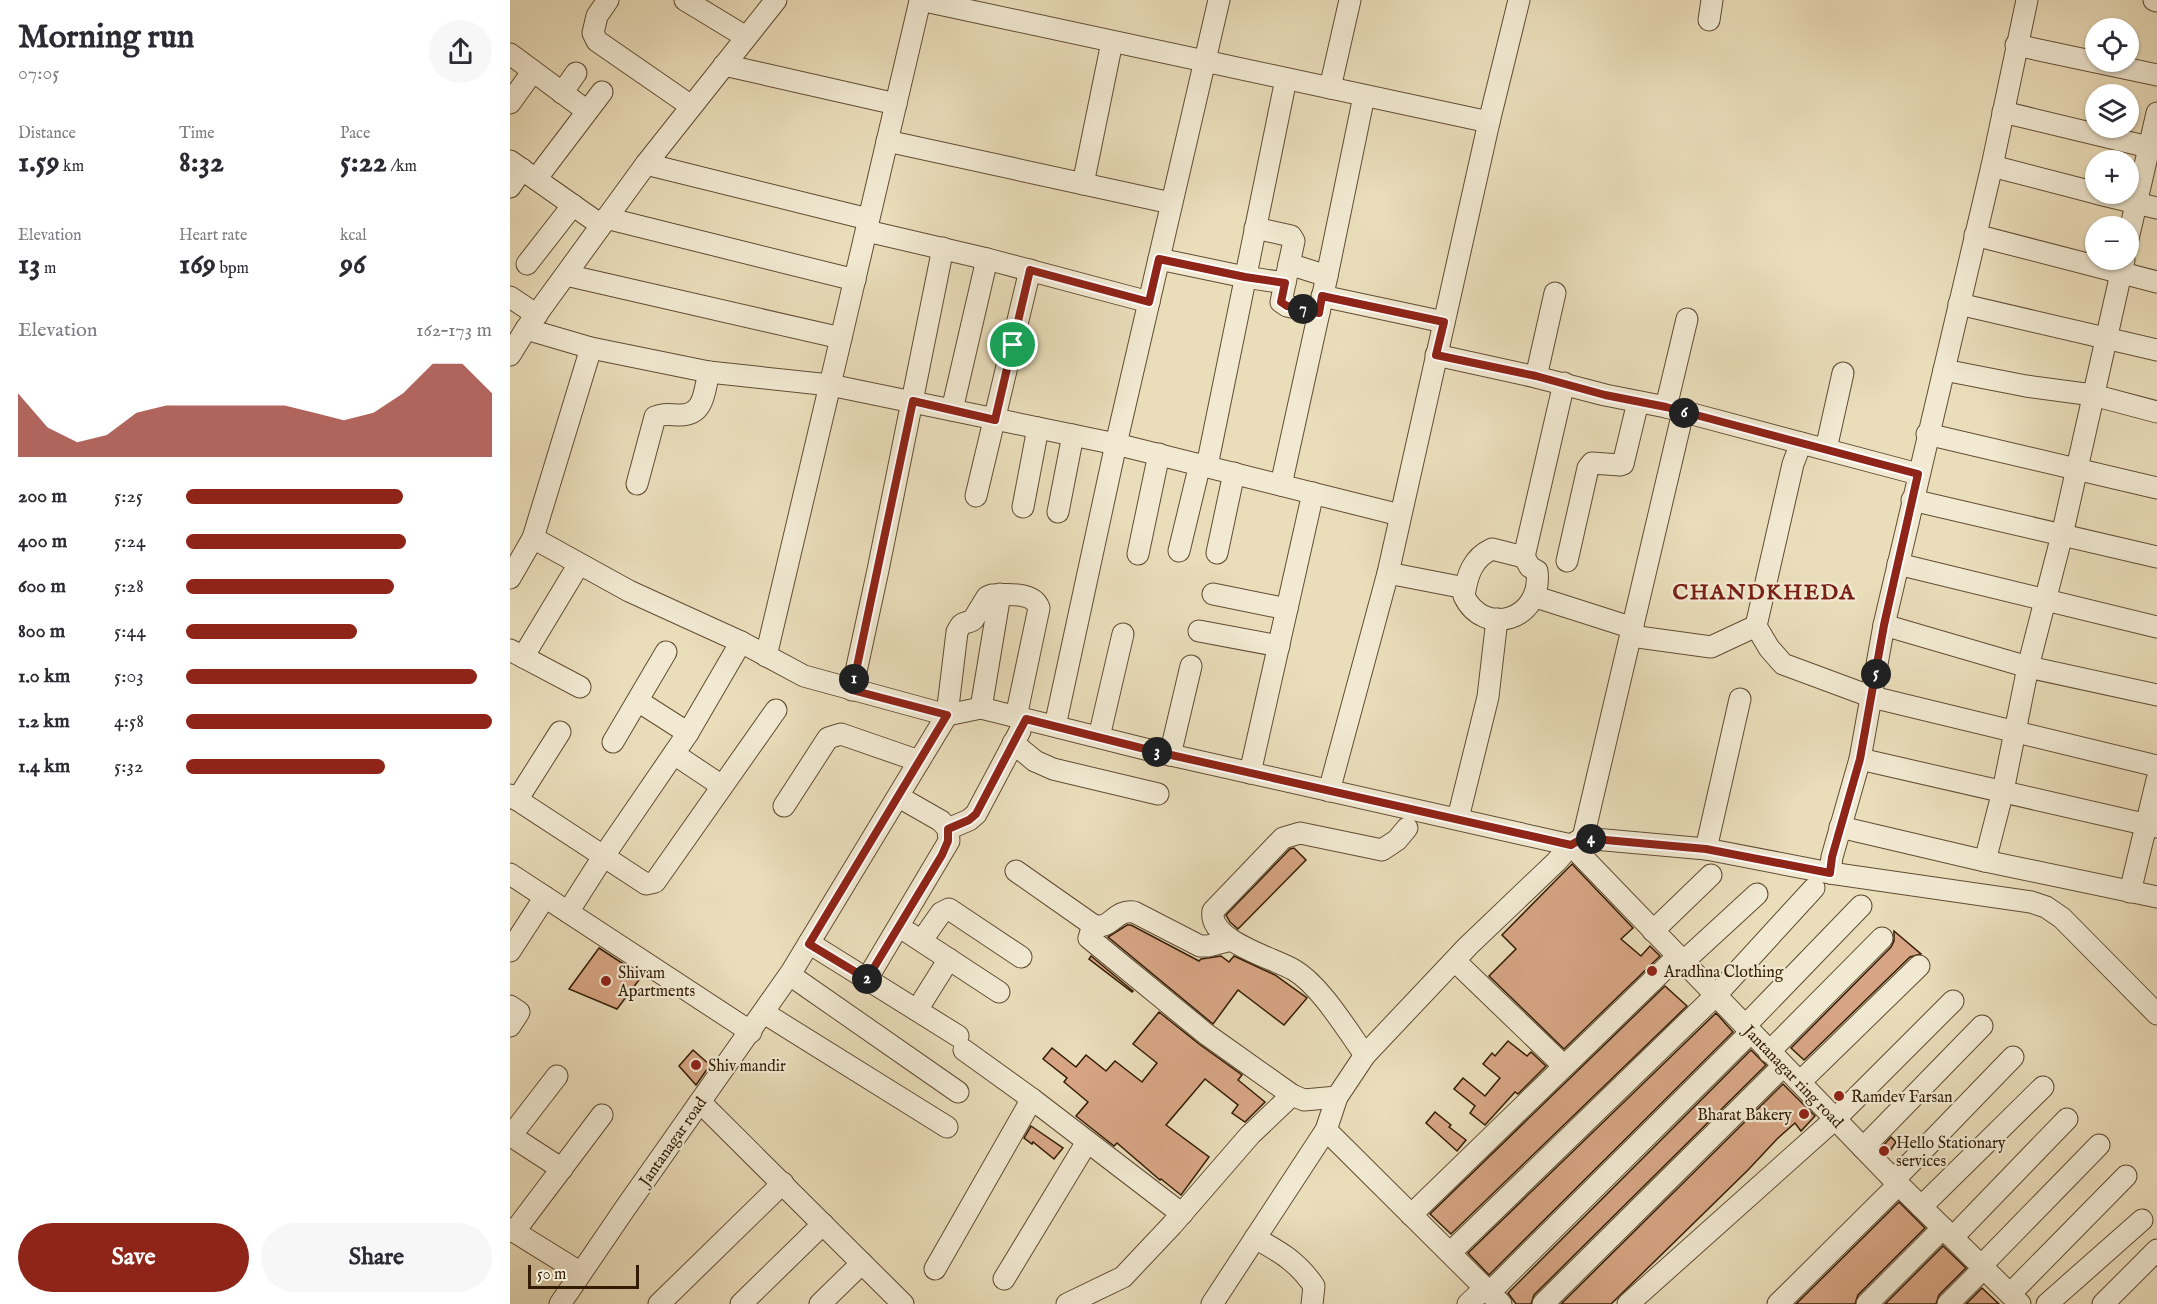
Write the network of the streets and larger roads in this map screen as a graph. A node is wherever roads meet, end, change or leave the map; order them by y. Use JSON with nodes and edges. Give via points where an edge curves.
{"nodes":[{"id":1,"x":608,"y":0,"type":"edge"},
{"id":2,"x":686,"y":0,"type":"edge"},
{"id":3,"x":776,"y":0,"type":"edge"},
{"id":4,"x":920,"y":0,"type":"edge"},
{"id":5,"x":1219,"y":0,"type":"edge"},
{"id":6,"x":1350,"y":0,"type":"edge"},
{"id":7,"x":1519,"y":0,"type":"edge"},
{"id":8,"x":2027,"y":0,"type":"edge"},
{"id":9,"x":746,"y":37,"type":"junction"},
{"id":10,"x":1112,"y":42,"type":"junction"},
{"id":11,"x":2016,"y":45,"type":"junction"},
{"id":12,"x":510,"y":54,"type":"edge"},
{"id":13,"x":1204,"y":61,"type":"junction"},
{"id":14,"x":724,"y":65,"type":"junction"},
{"id":15,"x":533,"y":71,"type":"junction"},
{"id":16,"x":576,"y":73,"type":"dead end"},
{"id":17,"x":2157,"y":75,"type":"edge"},
{"id":18,"x":1286,"y":79,"type":"junction"},
{"id":19,"x":1330,"y":88,"type":"junction"},
{"id":20,"x":602,"y":92,"type":"dead end"},
{"id":21,"x":562,"y":93,"type":"junction"},
{"id":22,"x":1364,"y":96,"type":"junction"},
{"id":23,"x":510,"y":103,"type":"edge"},
{"id":24,"x":896,"y":104,"type":"junction"},
{"id":25,"x":691,"y":106,"type":"junction"},
{"id":26,"x":587,"y":111,"type":"junction"},
{"id":27,"x":2003,"y":112,"type":"junction"},
{"id":28,"x":2157,"y":113,"type":"edge"},
{"id":29,"x":1489,"y":122,"type":"junction"},
{"id":30,"x":887,"y":141,"type":"junction"},
{"id":31,"x":2153,"y":148,"type":"edge"},
{"id":32,"x":646,"y":164,"type":"junction"},
{"id":33,"x":1992,"y":166,"type":"junction"},
{"id":34,"x":523,"y":170,"type":"edge"},
{"id":35,"x":1083,"y":184,"type":"junction"},
{"id":36,"x":510,"y":187,"type":"edge"},
{"id":37,"x":2085,"y":190,"type":"edge"},
{"id":38,"x":1172,"y":203,"type":"junction"},
{"id":39,"x":573,"y":205,"type":"junction"},
{"id":40,"x":2147,"y":206,"type":"edge"},
{"id":41,"x":2139,"y":220,"type":"edge"},
{"id":42,"x":604,"y":221,"type":"junction"},
{"id":43,"x":867,"y":225,"type":"junction"},
{"id":44,"x":1255,"y":228,"type":"junction"},
{"id":45,"x":1975,"y":235,"type":"junction"},
{"id":46,"x":943,"y":248,"type":"junction"},
{"id":47,"x":2085,"y":258,"type":"edge"},
{"id":48,"x":987,"y":259,"type":"junction"},
{"id":49,"x":1159,"y":259,"type":"junction"},
{"id":50,"x":527,"y":264,"type":"dead end"},
{"id":51,"x":1030,"y":270,"type":"junction"},
{"id":52,"x":2121,"y":270,"type":"edge"},
{"id":53,"x":2131,"y":270,"type":"edge"},
{"id":54,"x":1287,"y":273,"type":"junction"},
{"id":55,"x":566,"y":275,"type":"junction"},
{"id":56,"x":1245,"y":277,"type":"junction"},
{"id":57,"x":855,"y":280,"type":"junction"},
{"id":58,"x":2157,"y":282,"type":"edge"},
{"id":59,"x":1555,"y":293,"type":"dead end"},
{"id":60,"x":1323,"y":295,"type":"junction"},
{"id":61,"x":510,"y":297,"type":"edge"},
{"id":62,"x":1149,"y":302,"type":"junction"},
{"id":63,"x":1959,"y":304,"type":"junction"},
{"id":64,"x":1687,"y":319,"type":"dead end"},
{"id":65,"x":531,"y":322,"type":"junction"},
{"id":66,"x":1444,"y":322,"type":"junction"},
{"id":67,"x":2106,"y":337,"type":"junction"},
{"id":68,"x":841,"y":338,"type":"junction"},
{"id":69,"x":591,"y":348,"type":"junction"},
{"id":70,"x":2157,"y":350,"type":"edge"},
{"id":71,"x":510,"y":355,"type":"edge"},
{"id":72,"x":1436,"y":355,"type":"junction"},
{"id":73,"x":1944,"y":370,"type":"junction"},
{"id":74,"x":709,"y":372,"type":"junction"},
{"id":75,"x":1843,"y":373,"type":"dead end"},
{"id":76,"x":1536,"y":376,"type":"junction"},
{"id":77,"x":1564,"y":383,"type":"junction"},
{"id":78,"x":830,"y":385,"type":"junction"},
{"id":79,"x":2093,"y":395,"type":"junction"},
{"id":80,"x":913,"y":401,"type":"junction"},
{"id":81,"x":1638,"y":402,"type":"junction"},
{"id":82,"x":952,"y":410,"type":"junction"},
{"id":83,"x":1675,"y":410,"type":"junction"},
{"id":84,"x":2157,"y":412,"type":"edge"},
{"id":85,"x":995,"y":420,"type":"junction"},
{"id":86,"x":1038,"y":428,"type":"junction"},
{"id":87,"x":1927,"y":434,"type":"junction"},
{"id":88,"x":1073,"y":435,"type":"junction"},
{"id":89,"x":1801,"y":443,"type":"junction"},
{"id":90,"x":1116,"y":444,"type":"junction"},
{"id":91,"x":1826,"y":449,"type":"junction"},
{"id":92,"x":1159,"y":454,"type":"junction"},
{"id":93,"x":1203,"y":465,"type":"junction"},
{"id":94,"x":2077,"y":468,"type":"junction"},
{"id":95,"x":1234,"y":473,"type":"junction"},
{"id":96,"x":1918,"y":474,"type":"junction"},
{"id":97,"x":637,"y":483,"type":"dead end"},
{"id":98,"x":1281,"y":485,"type":"junction"},
{"id":99,"x":2157,"y":488,"type":"edge"},
{"id":100,"x":1313,"y":493,"type":"junction"},
{"id":101,"x":976,"y":496,"type":"dead end"},
{"id":102,"x":1912,"y":500,"type":"junction"},
{"id":103,"x":1023,"y":507,"type":"dead end"},
{"id":104,"x":1058,"y":512,"type":"dead end"},
{"id":105,"x":1400,"y":515,"type":"junction"},
{"id":106,"x":2062,"y":536,"type":"junction"},
{"id":107,"x":533,"y":538,"type":"junction"},
{"id":108,"x":1179,"y":550,"type":"dead end"},
{"id":109,"x":1217,"y":553,"type":"dead end"},
{"id":110,"x":1138,"y":554,"type":"dead end"},
{"id":111,"x":1524,"y":557,"type":"junction"},
{"id":112,"x":2157,"y":557,"type":"edge"},
{"id":113,"x":1566,"y":561,"type":"dead end"},
{"id":114,"x":579,"y":564,"type":"junction"},
{"id":115,"x":1898,"y":564,"type":"junction"},
{"id":116,"x":1388,"y":573,"type":"junction"},
{"id":117,"x":510,"y":578,"type":"edge"},
{"id":118,"x":1465,"y":588,"type":"junction"},
{"id":119,"x":1000,"y":594,"type":"junction"},
{"id":120,"x":1213,"y":594,"type":"dead end"},
{"id":121,"x":1536,"y":597,"type":"junction"},
{"id":122,"x":2046,"y":599,"type":"junction"},
{"id":123,"x":1287,"y":609,"type":"junction"},
{"id":124,"x":1497,"y":619,"type":"junction"},
{"id":125,"x":1884,"y":625,"type":"junction"},
{"id":126,"x":1756,"y":626,"type":"junction"},
{"id":127,"x":2157,"y":627,"type":"edge"},
{"id":128,"x":1199,"y":631,"type":"dead end"},
{"id":129,"x":1632,"y":632,"type":"junction"},
{"id":130,"x":1123,"y":634,"type":"dead end"},
{"id":131,"x":741,"y":642,"type":"junction"},
{"id":132,"x":1279,"y":646,"type":"junction"},
{"id":133,"x":666,"y":652,"type":"dead end"},
{"id":134,"x":517,"y":653,"type":"edge"},
{"id":135,"x":766,"y":656,"type":"junction"},
{"id":136,"x":1191,"y":666,"type":"dead end"},
{"id":137,"x":2028,"y":667,"type":"junction"},
{"id":138,"x":580,"y":687,"type":"dead end"},
{"id":139,"x":852,"y":690,"type":"junction"},
{"id":140,"x":2157,"y":695,"type":"edge"},
{"id":141,"x":1872,"y":697,"type":"junction"},
{"id":142,"x":1740,"y":699,"type":"dead end"},
{"id":143,"x":638,"y":701,"type":"junction"},
{"id":144,"x":981,"y":708,"type":"junction"},
{"id":145,"x":776,"y":710,"type":"dead end"},
{"id":146,"x":947,"y":715,"type":"junction"},
{"id":147,"x":1021,"y":718,"type":"junction"},
{"id":148,"x":1055,"y":726,"type":"junction"},
{"id":149,"x":560,"y":732,"type":"dead end"},
{"id":150,"x":2015,"y":732,"type":"junction"},
{"id":151,"x":688,"y":733,"type":"junction"},
{"id":152,"x":1099,"y":737,"type":"junction"},
{"id":153,"x":613,"y":742,"type":"dead end"},
{"id":154,"x":1013,"y":743,"type":"junction"},
{"id":155,"x":674,"y":754,"type":"junction"},
{"id":156,"x":1170,"y":755,"type":"junction"},
{"id":157,"x":1860,"y":759,"type":"junction"},
{"id":158,"x":919,"y":761,"type":"junction"},
{"id":159,"x":2157,"y":766,"type":"edge"},
{"id":160,"x":1250,"y":773,"type":"junction"},
{"id":161,"x":2157,"y":780,"type":"edge"},
{"id":162,"x":722,"y":786,"type":"junction"},
{"id":163,"x":1329,"y":791,"type":"junction"},
{"id":164,"x":2003,"y":791,"type":"junction"},
{"id":165,"x":1158,"y":794,"type":"dead end"},
{"id":166,"x":513,"y":798,"type":"edge"},
{"id":167,"x":898,"y":798,"type":"junction"},
{"id":168,"x":784,"y":806,"type":"dead end"},
{"id":169,"x":1458,"y":818,"type":"junction"},
{"id":170,"x":2151,"y":825,"type":"edge"},
{"id":171,"x":1840,"y":827,"type":"junction"},
{"id":172,"x":1407,"y":828,"type":"dead end"},
{"id":173,"x":948,"y":829,"type":"junction"},
{"id":174,"x":1577,"y":841,"type":"junction"},
{"id":175,"x":1706,"y":849,"type":"junction"},
{"id":176,"x":603,"y":857,"type":"junction"},
{"id":177,"x":1985,"y":861,"type":"junction"},
{"id":178,"x":1016,"y":871,"type":"dead end"},
{"id":179,"x":1830,"y":873,"type":"junction"},
{"id":180,"x":1711,"y":875,"type":"dead end"},
{"id":181,"x":514,"y":883,"type":"edge"},
{"id":182,"x":1814,"y":888,"type":"dead end"},
{"id":183,"x":2130,"y":892,"type":"junction"},
{"id":184,"x":1757,"y":894,"type":"dead end"},
{"id":185,"x":545,"y":897,"type":"junction"},
{"id":186,"x":2157,"y":897,"type":"edge"},
{"id":187,"x":1861,"y":906,"type":"dead end"},
{"id":188,"x":568,"y":912,"type":"junction"},
{"id":189,"x":1094,"y":925,"type":"junction"},
{"id":190,"x":898,"y":927,"type":"junction"},
{"id":191,"x":1653,"y":931,"type":"junction"},
{"id":192,"x":1882,"y":938,"type":"dead end"},
{"id":193,"x":922,"y":940,"type":"junction"},
{"id":194,"x":1231,"y":940,"type":"junction"},
{"id":195,"x":809,"y":944,"type":"junction"},
{"id":196,"x":510,"y":951,"type":"edge"},
{"id":197,"x":1021,"y":957,"type":"dead end"},
{"id":198,"x":949,"y":959,"type":"junction"},
{"id":199,"x":1681,"y":959,"type":"junction"},
{"id":200,"x":1455,"y":960,"type":"junction"},
{"id":201,"x":1918,"y":966,"type":"dead end"},
{"id":202,"x":790,"y":975,"type":"junction"},
{"id":203,"x":867,"y":979,"type":"junction"},
{"id":204,"x":999,"y":992,"type":"dead end"},
{"id":205,"x":1716,"y":995,"type":"junction"},
{"id":206,"x":1953,"y":1001,"type":"dead end"},
{"id":207,"x":510,"y":1006,"type":"edge"},
{"id":208,"x":917,"y":1010,"type":"junction"},
{"id":209,"x":764,"y":1013,"type":"junction"},
{"id":210,"x":2157,"y":1014,"type":"edge"},
{"id":211,"x":510,"y":1026,"type":"edge"},
{"id":212,"x":1982,"y":1026,"type":"dead end"},
{"id":213,"x":1748,"y":1029,"type":"junction"},
{"id":214,"x":751,"y":1032,"type":"junction"},
{"id":215,"x":1365,"y":1055,"type":"junction"},
{"id":216,"x":2013,"y":1057,"type":"dead end"},
{"id":217,"x":1776,"y":1059,"type":"junction"},
{"id":218,"x":1564,"y":1066,"type":"junction"},
{"id":219,"x":557,"y":1076,"type":"dead end"},
{"id":220,"x":1800,"y":1082,"type":"junction"},
{"id":221,"x":2043,"y":1087,"type":"dead end"},
{"id":222,"x":958,"y":1092,"type":"dead end"},
{"id":223,"x":1292,"y":1095,"type":"junction"},
{"id":224,"x":1337,"y":1097,"type":"junction"},
{"id":225,"x":1032,"y":1099,"type":"junction"},
{"id":226,"x":700,"y":1102,"type":"junction"},
{"id":227,"x":602,"y":1115,"type":"dead end"},
{"id":228,"x":1835,"y":1119,"type":"junction"},
{"id":229,"x":2067,"y":1119,"type":"dead end"},
{"id":230,"x":947,"y":1127,"type":"dead end"},
{"id":231,"x":1326,"y":1130,"type":"junction"},
{"id":232,"x":511,"y":1137,"type":"edge"},
{"id":233,"x":1087,"y":1142,"type":"junction"},
{"id":234,"x":2099,"y":1145,"type":"dead end"},
{"id":235,"x":1863,"y":1148,"type":"junction"},
{"id":236,"x":562,"y":1169,"type":"junction"},
{"id":237,"x":2126,"y":1176,"type":"dead end"},
{"id":238,"x":783,"y":1183,"type":"junction"},
{"id":239,"x":1896,"y":1183,"type":"junction"},
{"id":240,"x":1921,"y":1207,"type":"junction"},
{"id":241,"x":1182,"y":1214,"type":"junction"},
{"id":242,"x":1411,"y":1215,"type":"junction"},
{"id":243,"x":2142,"y":1220,"type":"dead end"},
{"id":244,"x":823,"y":1224,"type":"junction"},
{"id":245,"x":512,"y":1231,"type":"edge"},
{"id":246,"x":1948,"y":1233,"type":"junction"},
{"id":247,"x":1255,"y":1238,"type":"junction"},
{"id":248,"x":2157,"y":1250,"type":"edge"},
{"id":249,"x":1450,"y":1253,"type":"junction"},
{"id":250,"x":862,"y":1263,"type":"junction"},
{"id":251,"x":1982,"y":1268,"type":"junction"},
{"id":252,"x":935,"y":1269,"type":"dead end"},
{"id":253,"x":581,"y":1273,"type":"junction"},
{"id":254,"x":1004,"y":1279,"type":"dead end"},
{"id":255,"x":1492,"y":1295,"type":"edge"},
{"id":256,"x":2015,"y":1299,"type":"edge"},
{"id":257,"x":560,"y":1304,"type":"edge"},
{"id":258,"x":659,"y":1304,"type":"edge"},
{"id":259,"x":741,"y":1304,"type":"edge"},
{"id":260,"x":820,"y":1304,"type":"edge"},
{"id":261,"x":903,"y":1304,"type":"edge"},
{"id":262,"x":1067,"y":1304,"type":"edge"},
{"id":263,"x":1212,"y":1304,"type":"edge"},
{"id":264,"x":1312,"y":1304,"type":"edge"},
{"id":265,"x":1468,"y":1304,"type":"edge"},
{"id":266,"x":1543,"y":1304,"type":"edge"},
{"id":267,"x":1628,"y":1304,"type":"edge"},
{"id":268,"x":1778,"y":1304,"type":"edge"},
{"id":269,"x":1867,"y":1304,"type":"edge"},
{"id":270,"x":1948,"y":1304,"type":"edge"},
{"id":271,"x":2047,"y":1304,"type":"edge"},
{"id":272,"x":2103,"y":1304,"type":"edge"}],
"edges":[{"from":1,"to":25,"type":"street","via":[[597,16],[593,33],[597,41]]},
{"from":2,"to":9,"type":"street"},
{"from":3,"to":9,"type":"street"},
{"from":4,"to":10,"type":"street"},
{"from":4,"to":24,"type":"street"},
{"from":5,"to":13,"type":"street"},
{"from":6,"to":19,"type":"street"},
{"from":7,"to":29,"type":"street"},
{"from":8,"to":11,"type":"street"},
{"from":9,"to":14,"type":"street"},
{"from":10,"to":13,"type":"street"},
{"from":10,"to":35,"type":"street"},
{"from":11,"to":17,"type":"street"},
{"from":11,"to":27,"type":"street"},
{"from":12,"to":15,"type":"street"},
{"from":13,"to":18,"type":"street"},
{"from":13,"to":38,"type":"street"},
{"from":14,"to":24,"type":"street"},
{"from":14,"to":25,"type":"street"},
{"from":15,"to":21,"type":"street"},
{"from":15,"to":23,"type":"street"},
{"from":16,"to":21,"type":"street"},
{"from":18,"to":19,"type":"street"},
{"from":18,"to":44,"type":"street"},
{"from":19,"to":22,"type":"street"},
{"from":20,"to":26,"type":"street"},
{"from":21,"to":26,"type":"street"},
{"from":22,"to":29,"type":"street"},
{"from":22,"to":60,"type":"street"},
{"from":24,"to":30,"type":"street"},
{"from":25,"to":32,"type":"street"},
{"from":26,"to":34,"type":"street"},
{"from":27,"to":31,"type":"street"},
{"from":27,"to":33,"type":"street"},
{"from":28,"to":31,"type":"street"},
{"from":29,"to":66,"type":"street"},
{"from":30,"to":35,"type":"street"},
{"from":30,"to":43,"type":"street"},
{"from":31,"to":40,"type":"street"},
{"from":32,"to":42,"type":"street"},
{"from":32,"to":43,"type":"street"},
{"from":33,"to":37,"type":"street"},
{"from":33,"to":45,"type":"street"},
{"from":34,"to":36,"type":"street"},
{"from":34,"to":39,"type":"street"},
{"from":35,"to":38,"type":"street"},
{"from":38,"to":49,"type":"street"},
{"from":39,"to":42,"type":"street"},
{"from":39,"to":50,"type":"street"},
{"from":40,"to":41,"type":"street"},
{"from":42,"to":55,"type":"street"},
{"from":42,"to":57,"type":"street"},
{"from":43,"to":46,"type":"street"},
{"from":43,"to":57,"type":"street"},
{"from":44,"to":54,"type":"street","via":[[1292,236]]},
{"from":44,"to":56,"type":"street"},
{"from":45,"to":47,"type":"street"},
{"from":45,"to":63,"type":"street"},
{"from":46,"to":48,"type":"street"},
{"from":46,"to":80,"type":"street"},
{"from":48,"to":51,"type":"street"},
{"from":48,"to":82,"type":"street"},
{"from":49,"to":56,"type":"street"},
{"from":49,"to":62,"type":"street"},
{"from":51,"to":62,"type":"street"},
{"from":51,"to":85,"type":"street"},
{"from":52,"to":67,"type":"street"},
{"from":53,"to":58,"type":"street"},
{"from":54,"to":56,"type":"street"},
{"from":54,"to":60,"type":"street"},
{"from":54,"to":60,"type":"street","via":[[1281,302],[1287,306]]},
{"from":55,"to":65,"type":"street"},
{"from":55,"to":68,"type":"street"},
{"from":56,"to":93,"type":"street"},
{"from":57,"to":68,"type":"street"},
{"from":59,"to":76,"type":"street"},
{"from":60,"to":66,"type":"street"},
{"from":60,"to":98,"type":"street"},
{"from":61,"to":65,"type":"street"},
{"from":62,"to":90,"type":"street"},
{"from":63,"to":67,"type":"street"},
{"from":63,"to":73,"type":"street"},
{"from":64,"to":83,"type":"street"},
{"from":65,"to":69,"type":"street"},
{"from":65,"to":71,"type":"street"},
{"from":66,"to":72,"type":"street"},
{"from":67,"to":70,"type":"street"},
{"from":67,"to":79,"type":"street"},
{"from":68,"to":78,"type":"street"},
{"from":69,"to":74,"type":"street"},
{"from":69,"to":107,"type":"street"},
{"from":72,"to":76,"type":"street"},
{"from":72,"to":105,"type":"street"},
{"from":73,"to":79,"type":"street"},
{"from":73,"to":87,"type":"street"},
{"from":74,"to":78,"type":"street"},
{"from":74,"to":97,"type":"street","via":[[700,406],[694,413],[655,417]]},
{"from":75,"to":91,"type":"street"},
{"from":76,"to":77,"type":"street"},
{"from":77,"to":81,"type":"street"},
{"from":77,"to":111,"type":"street"},
{"from":78,"to":80,"type":"street"},
{"from":78,"to":135,"type":"street"},
{"from":79,"to":84,"type":"street"},
{"from":79,"to":94,"type":"street"},
{"from":80,"to":82,"type":"street"},
{"from":80,"to":139,"type":"street"},
{"from":81,"to":83,"type":"street"},
{"from":81,"to":113,"type":"street","via":[[1623,464],[1592,463],[1588,468]]},
{"from":82,"to":85,"type":"street"},
{"from":83,"to":89,"type":"street"},
{"from":83,"to":129,"type":"street"},
{"from":85,"to":86,"type":"street"},
{"from":85,"to":101,"type":"street"},
{"from":86,"to":88,"type":"street"},
{"from":86,"to":103,"type":"street"},
{"from":87,"to":94,"type":"street"},
{"from":87,"to":96,"type":"street"},
{"from":88,"to":90,"type":"street"},
{"from":88,"to":104,"type":"street"},
{"from":89,"to":91,"type":"street"},
{"from":89,"to":126,"type":"street"},
{"from":90,"to":92,"type":"street"},
{"from":90,"to":148,"type":"street"},
{"from":91,"to":96,"type":"street"},
{"from":92,"to":93,"type":"street"},
{"from":92,"to":110,"type":"street"},
{"from":93,"to":95,"type":"street"},
{"from":93,"to":108,"type":"street"},
{"from":94,"to":99,"type":"street"},
{"from":94,"to":106,"type":"street"},
{"from":95,"to":98,"type":"street"},
{"from":95,"to":109,"type":"street"},
{"from":96,"to":102,"type":"street"},
{"from":98,"to":100,"type":"street"},
{"from":100,"to":105,"type":"street"},
{"from":100,"to":123,"type":"street"},
{"from":102,"to":106,"type":"street"},
{"from":102,"to":115,"type":"street"},
{"from":105,"to":116,"type":"street"},
{"from":106,"to":112,"type":"street"},
{"from":106,"to":122,"type":"street"},
{"from":107,"to":114,"type":"street"},
{"from":107,"to":117,"type":"street"},
{"from":111,"to":118,"type":"street","via":[[1491,549],[1470,569]]},
{"from":111,"to":121,"type":"street","via":[[1537,571]]},
{"from":114,"to":131,"type":"street"},
{"from":114,"to":134,"type":"street"},
{"from":115,"to":122,"type":"street"},
{"from":115,"to":125,"type":"street"},
{"from":116,"to":118,"type":"street"},
{"from":116,"to":163,"type":"street"},
{"from":118,"to":124,"type":"street","via":[[1464,596],[1474,611]]},
{"from":119,"to":144,"type":"street"},
{"from":119,"to":146,"type":"street","via":[[987,597],[973,620],[963,622],[957,632]]},
{"from":119,"to":147,"type":"street","via":[[1031,598],[1039,608]]},
{"from":120,"to":123,"type":"street"},
{"from":121,"to":124,"type":"street","via":[[1520,614]]},
{"from":121,"to":129,"type":"street"},
{"from":122,"to":127,"type":"street"},
{"from":122,"to":137,"type":"street"},
{"from":123,"to":132,"type":"street"},
{"from":124,"to":169,"type":"street","via":[[1488,697]]},
{"from":125,"to":137,"type":"street"},
{"from":125,"to":141,"type":"street"},
{"from":126,"to":129,"type":"street","via":[[1711,647]]},
{"from":126,"to":141,"type":"street","via":[[1783,664]]},
{"from":128,"to":132,"type":"street"},
{"from":129,"to":174,"type":"street"},
{"from":130,"to":152,"type":"street"},
{"from":131,"to":135,"type":"street"},
{"from":131,"to":151,"type":"street"},
{"from":132,"to":160,"type":"street"},
{"from":133,"to":143,"type":"street"},
{"from":134,"to":138,"type":"street"},
{"from":135,"to":139,"type":"street","via":[[804,676]]},
{"from":136,"to":156,"type":"street"},
{"from":137,"to":140,"type":"street"},
{"from":137,"to":150,"type":"street"},
{"from":139,"to":146,"type":"street"},
{"from":141,"to":150,"type":"street"},
{"from":141,"to":157,"type":"street"},
{"from":142,"to":175,"type":"street"},
{"from":143,"to":151,"type":"street"},
{"from":143,"to":153,"type":"street"},
{"from":144,"to":146,"type":"street"},
{"from":144,"to":147,"type":"street"},
{"from":145,"to":162,"type":"street"},
{"from":146,"to":158,"type":"street","name":"Jantanagar road"},
{"from":147,"to":148,"type":"street"},
{"from":147,"to":154,"type":"street"},
{"from":148,"to":152,"type":"street"},
{"from":149,"to":166,"type":"street"},
{"from":150,"to":159,"type":"street"},
{"from":150,"to":164,"type":"street"},
{"from":151,"to":155,"type":"street"},
{"from":152,"to":156,"type":"street"},
{"from":154,"to":165,"type":"street","via":[[1035,761],[1053,769]]},
{"from":154,"to":173,"type":"street","via":[[976,814]]},
{"from":155,"to":162,"type":"street"},
{"from":155,"to":176,"type":"street"},
{"from":156,"to":160,"type":"street"},
{"from":157,"to":164,"type":"street"},
{"from":157,"to":171,"type":"street"},
{"from":158,"to":167,"type":"street","name":"Jantanagar road"},
{"from":158,"to":168,"type":"street","via":[[841,734],[834,735],[828,738]]},
{"from":160,"to":163,"type":"street"},
{"from":161,"to":170,"type":"street"},
{"from":162,"to":176,"type":"street","via":[[655,882],[646,884]]},
{"from":163,"to":169,"type":"street"},
{"from":164,"to":170,"type":"street"},
{"from":164,"to":177,"type":"street"},
{"from":166,"to":176,"type":"street"},
{"from":167,"to":173,"type":"street","via":[[941,821]]},
{"from":167,"to":195,"type":"street","name":"Jantanagar road"},
{"from":169,"to":174,"type":"street"},
{"from":170,"to":183,"type":"street"},
{"from":171,"to":177,"type":"street"},
{"from":171,"to":179,"type":"street"},
{"from":172,"to":194,"type":"street","via":[[1382,850],[1300,832],[1283,838],[1214,911],[1214,923]]},
{"from":173,"to":190,"type":"street","via":[[942,855]]},
{"from":174,"to":175,"type":"street"},
{"from":174,"to":191,"type":"street","name":"Jantanagar ring road"},
{"from":174,"to":200,"type":"street"},
{"from":175,"to":179,"type":"street"},
{"from":176,"to":188,"type":"street"},
{"from":177,"to":183,"type":"street"},
{"from":178,"to":189,"type":"street"},
{"from":179,"to":210,"type":"street","via":[[2046,907],[2062,918]]},
{"from":180,"to":191,"type":"street"},
{"from":181,"to":185,"type":"street"},
{"from":182,"to":205,"type":"street"},
{"from":183,"to":186,"type":"street"},
{"from":184,"to":199,"type":"street"},
{"from":185,"to":188,"type":"street"},
{"from":185,"to":196,"type":"street"},
{"from":187,"to":213,"type":"street"},
{"from":188,"to":214,"type":"street"},
{"from":189,"to":194,"type":"street","via":[[1106,926],[1127,911],[1200,946]]},
{"from":189,"to":223,"type":"street","via":[[1089,938],[1206,1034]]},
{"from":190,"to":193,"type":"street"},
{"from":190,"to":203,"type":"street"},
{"from":191,"to":199,"type":"street","name":"Jantanagar ring road"},
{"from":192,"to":217,"type":"street"},
{"from":193,"to":197,"type":"street","via":[[941,913],[949,909]]},
{"from":193,"to":198,"type":"street"},
{"from":194,"to":215,"type":"street","via":[[1309,981]]},
{"from":195,"to":202,"type":"street","name":"Jantanagar road"},
{"from":195,"to":203,"type":"street"},
{"from":198,"to":204,"type":"street"},
{"from":198,"to":208,"type":"street"},
{"from":199,"to":205,"type":"street","name":"Jantanagar ring road"},
{"from":199,"to":218,"type":"street"},
{"from":200,"to":215,"type":"street"},
{"from":200,"to":218,"type":"street"},
{"from":201,"to":220,"type":"street"},
{"from":202,"to":209,"type":"street","name":"Jantanagar road"},
{"from":202,"to":222,"type":"street"},
{"from":203,"to":208,"type":"street"},
{"from":205,"to":213,"type":"street","name":"Jantanagar ring road"},
{"from":205,"to":249,"type":"street"},
{"from":206,"to":228,"type":"street"},
{"from":207,"to":211,"type":"street","via":[[519,1012]]},
{"from":208,"to":225,"type":"street"},
{"from":209,"to":214,"type":"street","name":"Jantanagar road"},
{"from":209,"to":230,"type":"street"},
{"from":212,"to":235,"type":"street"},
{"from":213,"to":217,"type":"street","name":"Jantanagar ring road"},
{"from":213,"to":255,"type":"street"},
{"from":214,"to":226,"type":"street","name":"Jantanagar road"},
{"from":215,"to":224,"type":"street"},
{"from":216,"to":239,"type":"street"},
{"from":217,"to":220,"type":"street","name":"Jantanagar ring road"},
{"from":217,"to":266,"type":"street"},
{"from":218,"to":242,"type":"street"},
{"from":219,"to":232,"type":"street"},
{"from":220,"to":228,"type":"street","name":"Jantanagar ring road"},
{"from":221,"to":240,"type":"street"},
{"from":223,"to":224,"type":"street","via":[[1304,1100]]},
{"from":223,"to":241,"type":"street","via":[[1250,1136]]},
{"from":224,"to":231,"type":"street"},
{"from":225,"to":233,"type":"street"},
{"from":225,"to":252,"type":"street"},
{"from":226,"to":238,"type":"street"},
{"from":226,"to":253,"type":"street","name":"Jantanagar road"},
{"from":227,"to":236,"type":"street"},
{"from":228,"to":235,"type":"street","name":"Jantanagar ring road"},
{"from":228,"to":267,"type":"street"},
{"from":229,"to":246,"type":"street"},
{"from":231,"to":242,"type":"street"},
{"from":231,"to":247,"type":"street"},
{"from":232,"to":236,"type":"street"},
{"from":233,"to":241,"type":"street"},
{"from":233,"to":254,"type":"street"},
{"from":234,"to":251,"type":"street"},
{"from":235,"to":239,"type":"street","name":"Jantanagar ring road"},
{"from":236,"to":245,"type":"street"},
{"from":237,"to":256,"type":"street"},
{"from":238,"to":244,"type":"street"},
{"from":238,"to":258,"type":"street"},
{"from":239,"to":240,"type":"street","name":"Jantanagar ring road"},
{"from":239,"to":268,"type":"street"},
{"from":240,"to":246,"type":"street","name":"Jantanagar ring road"},
{"from":241,"to":262,"type":"street","via":[[1123,1277]]},
{"from":242,"to":249,"type":"street"},
{"from":243,"to":271,"type":"street"},
{"from":244,"to":250,"type":"street"},
{"from":244,"to":259,"type":"street"},
{"from":245,"to":253,"type":"street"},
{"from":246,"to":251,"type":"street","name":"Jantanagar ring road"},
{"from":246,"to":269,"type":"street"},
{"from":247,"to":263,"type":"street"},
{"from":247,"to":264,"type":"street","via":[[1303,1270],[1314,1286]]},
{"from":248,"to":272,"type":"street"},
{"from":249,"to":255,"type":"street"},
{"from":250,"to":260,"type":"street"},
{"from":250,"to":261,"type":"street"},
{"from":251,"to":256,"type":"street","name":"Jantanagar ring road"},
{"from":251,"to":270,"type":"street"},
{"from":253,"to":257,"type":"street","name":"Jantanagar road"},
{"from":255,"to":265,"type":"street"}]}
